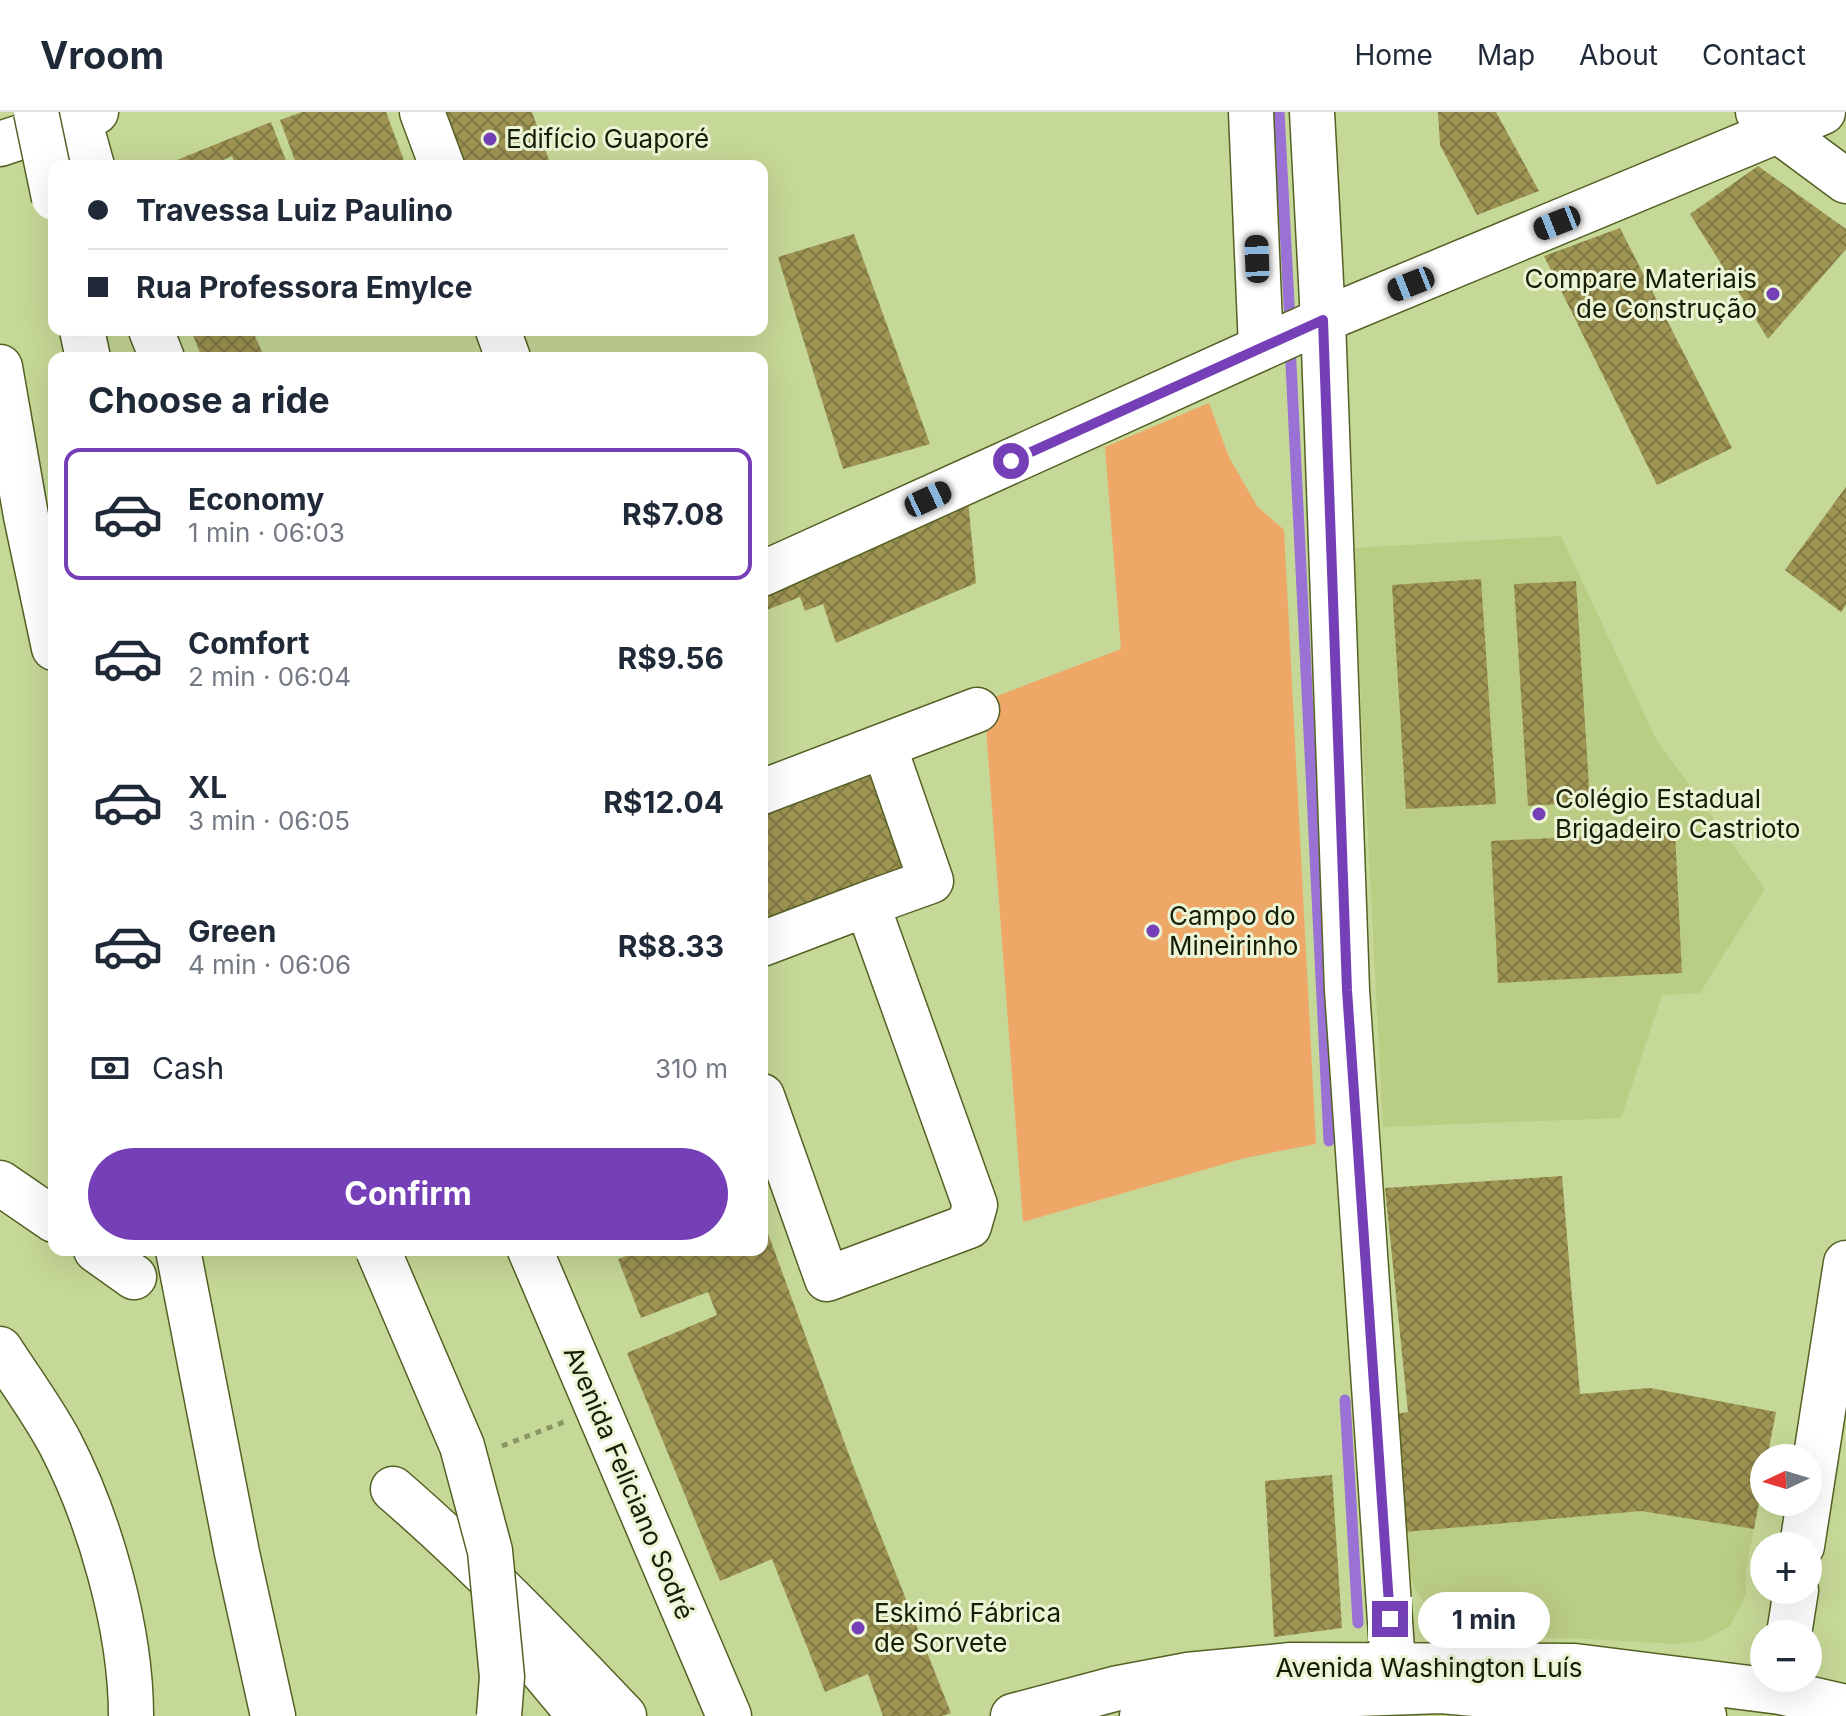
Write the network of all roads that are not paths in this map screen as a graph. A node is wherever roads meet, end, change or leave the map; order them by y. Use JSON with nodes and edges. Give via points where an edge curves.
{"nodes":[{"id":1,"x":36,"y":112,"type":"edge"},
{"id":2,"x":422,"y":112,"type":"edge"},
{"id":3,"x":1251,"y":112,"type":"edge"},
{"id":4,"x":1312,"y":112,"type":"edge"},
{"id":5,"x":1823,"y":112,"type":"edge"},
{"id":6,"x":84,"y":114,"type":"edge"},
{"id":7,"x":1768,"y":121,"type":"edge"},
{"id":8,"x":0,"y":144,"type":"edge"},
{"id":9,"x":91,"y":160,"type":"edge"},
{"id":10,"x":440,"y":160,"type":"edge"},
{"id":11,"x":48,"y":169,"type":"edge"},
{"id":12,"x":1846,"y":181,"type":"edge"},
{"id":13,"x":1323,"y":320,"type":"junction"},
{"id":14,"x":1261,"y":348,"type":"junction"},
{"id":15,"x":0,"y":367,"type":"edge"},
{"id":16,"x":768,"y":571,"type":"edge"},
{"id":17,"x":48,"y":620,"type":"edge"},
{"id":18,"x":977,"y":710,"type":"dead end"},
{"id":19,"x":884,"y":746,"type":"junction"},
{"id":20,"x":768,"y":790,"type":"edge"},
{"id":21,"x":867,"y":904,"type":"junction"},
{"id":22,"x":768,"y":942,"type":"edge"},
{"id":23,"x":768,"y":1113,"type":"edge"},
{"id":24,"x":0,"y":1183,"type":"edge"},
{"id":25,"x":48,"y":1216,"type":"edge"},
{"id":26,"x":104,"y":1256,"type":"edge"},
{"id":27,"x":179,"y":1256,"type":"edge"},
{"id":28,"x":381,"y":1256,"type":"edge"},
{"id":29,"x":533,"y":1256,"type":"edge"},
{"id":30,"x":1846,"y":1263,"type":"edge"},
{"id":31,"x":134,"y":1277,"type":"dead end"},
{"id":32,"x":0,"y":1349,"type":"edge"},
{"id":33,"x":1838,"y":1372,"type":"edge"},
{"id":34,"x":1805,"y":1532,"type":"edge"},
{"id":35,"x":1393,"y":1665,"type":"junction"},
{"id":36,"x":1780,"y":1695,"type":"edge"},
{"id":37,"x":1846,"y":1707,"type":"edge"},
{"id":38,"x":131,"y":1716,"type":"edge"},
{"id":39,"x":273,"y":1716,"type":"edge"},
{"id":40,"x":499,"y":1716,"type":"edge"},
{"id":41,"x":580,"y":1716,"type":"edge"},
{"id":42,"x":624,"y":1716,"type":"edge"},
{"id":43,"x":729,"y":1716,"type":"edge"},
{"id":44,"x":1013,"y":1716,"type":"edge"},
{"id":45,"x":1142,"y":1716,"type":"edge"},
{"id":46,"x":1704,"y":1716,"type":"edge"}],
"edges":[{"from":1,"to":11,"type":"main road","bridge":true},
{"from":2,"to":10,"type":"main road"},
{"from":3,"to":14,"type":"main road"},
{"from":4,"to":13,"type":"main road"},
{"from":5,"to":7,"type":"main road"},
{"from":6,"to":8,"type":"main road"},
{"from":6,"to":9,"type":"main road"},
{"from":7,"to":12,"type":"main road"},
{"from":7,"to":13,"type":"main road"},
{"from":13,"to":14,"type":"main road"},
{"from":13,"to":35,"type":"main road","via":[[1347,990]]},
{"from":14,"to":16,"type":"main road"},
{"from":15,"to":17,"type":"main road"},
{"from":18,"to":19,"type":"main road"},
{"from":19,"to":20,"type":"main road"},
{"from":19,"to":21,"type":"main road","via":[[931,881]]},
{"from":21,"to":22,"type":"main road"},
{"from":21,"to":23,"type":"main road","via":[[975,1205],[969,1226],[827,1279]]},
{"from":24,"to":25,"type":"main road"},
{"from":26,"to":31,"type":"main road"},
{"from":27,"to":39,"type":"main road"},
{"from":28,"to":40,"type":"main road","bridge":true,"via":[[462,1446],[490,1551],[502,1677]]},
{"from":29,"to":43,"type":"main road","name":"Avenida Feliciano Sodré"},
{"from":30,"to":33,"type":"main road"},
{"from":32,"to":38,"type":"main road","via":[[60,1443],[99,1536],[117,1606]]},
{"from":33,"to":34,"type":"main road"},
{"from":35,"to":36,"type":"main road","name":"Avenida Washington Luís","via":[[1575,1666]]},
{"from":35,"to":44,"type":"main road","name":"Avenida Washington Luís","via":[[1291,1665],[1187,1675]]},
{"from":36,"to":37,"type":"main road","name":"Avenida Washington Luís"},
{"from":41,"to":42,"type":"main road","via":[[393,1489],[512,1600]]},
{"from":45,"to":46,"type":"main road","via":[[1243,1698],[1442,1691]]}]}
